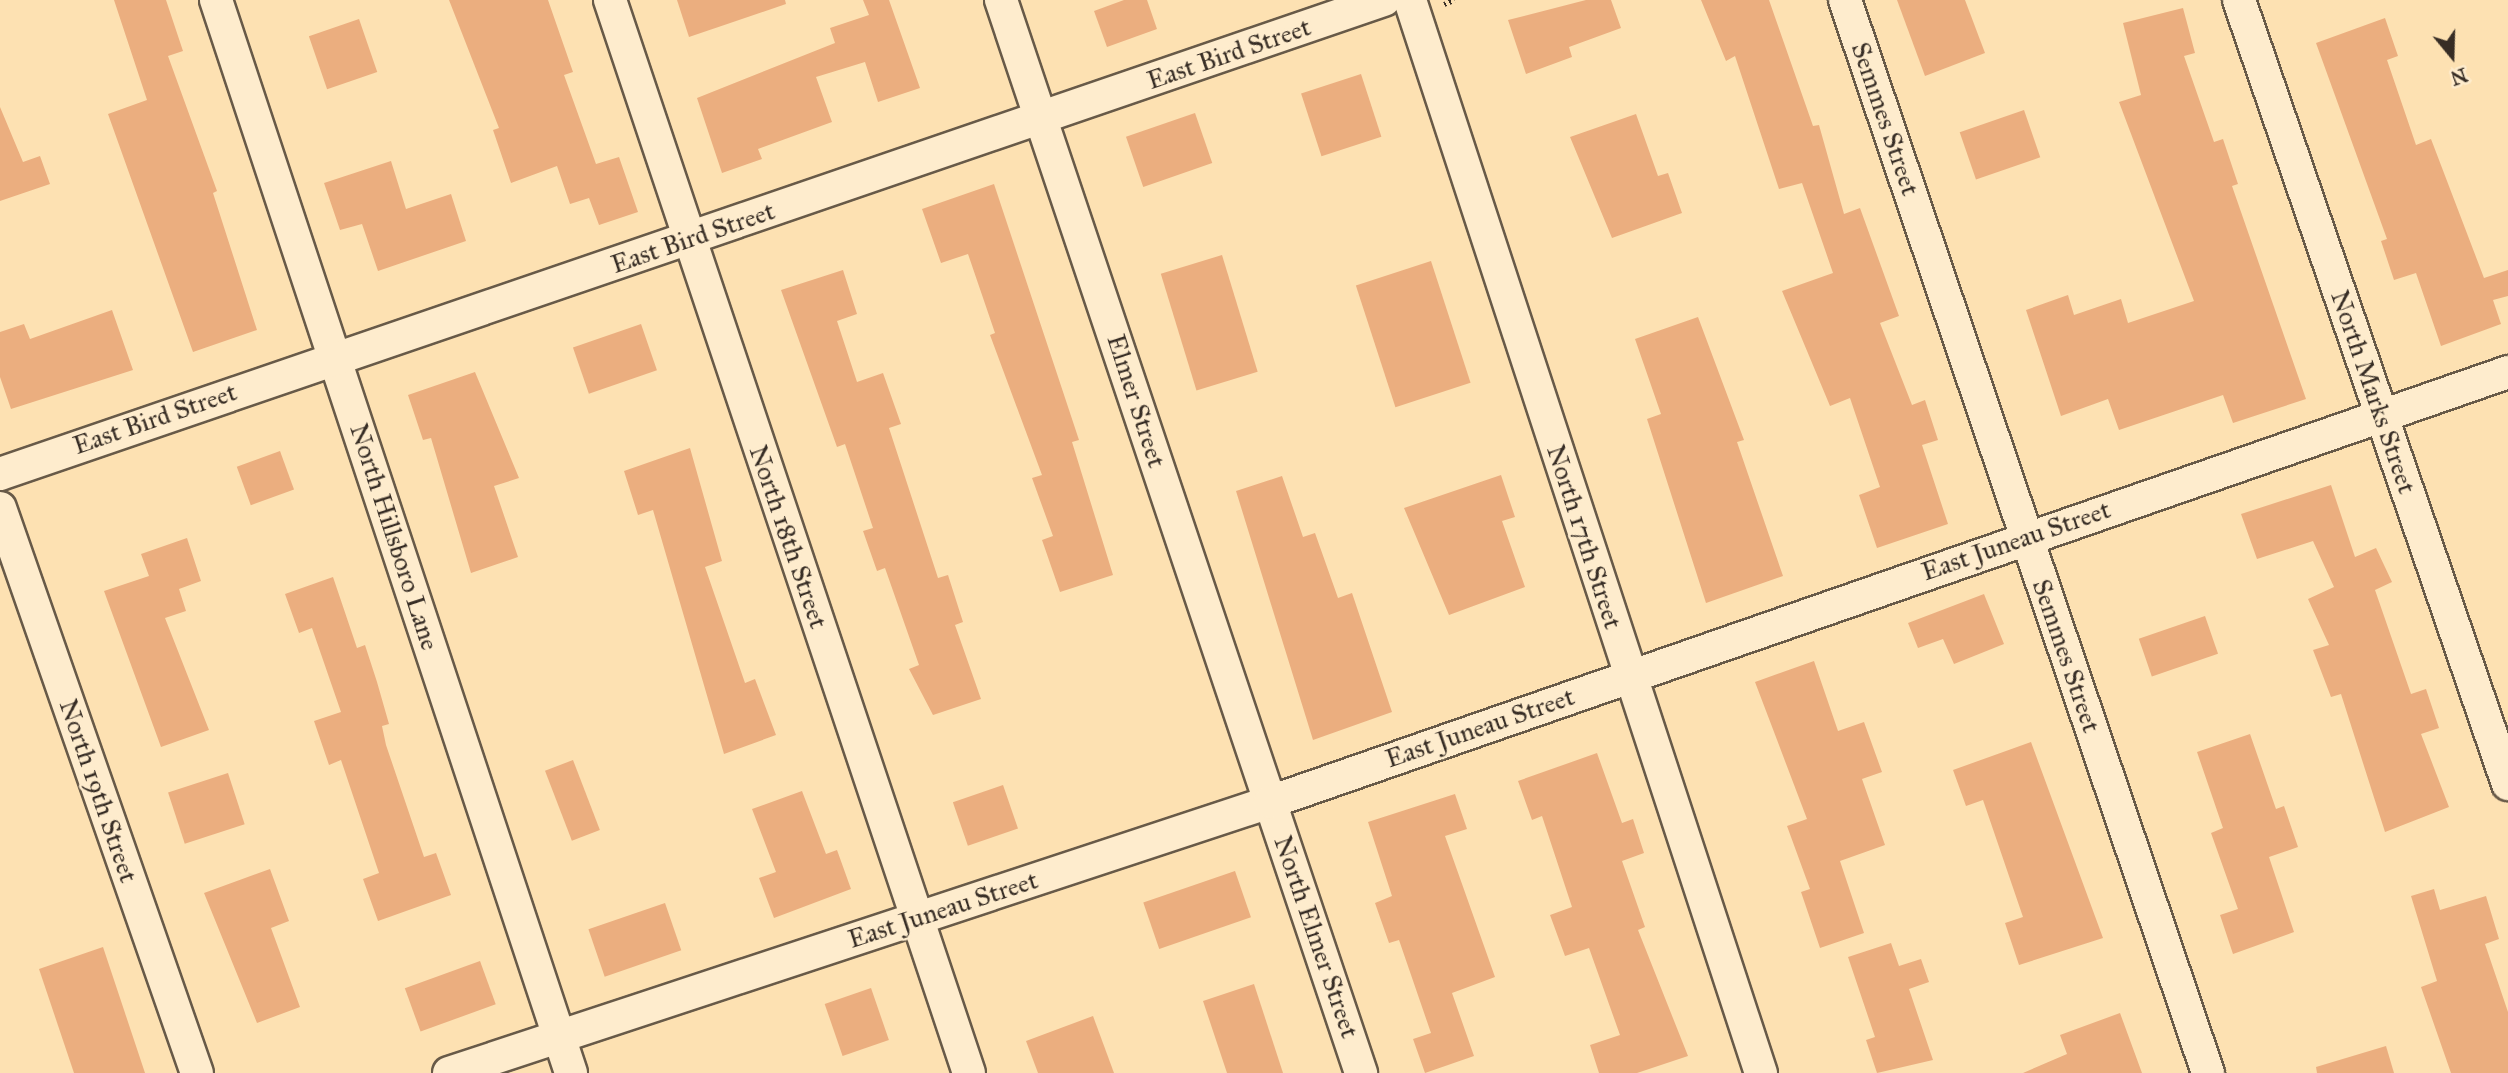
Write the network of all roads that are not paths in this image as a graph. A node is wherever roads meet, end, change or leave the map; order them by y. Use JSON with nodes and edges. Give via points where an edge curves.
{"nodes":[{"id":1,"x":216,"y":0,"type":"edge"},
{"id":2,"x":610,"y":0,"type":"edge"},
{"id":3,"x":1001,"y":0,"type":"edge"},
{"id":4,"x":1384,"y":0,"type":"edge"},
{"id":5,"x":1410,"y":0,"type":"edge"},
{"id":6,"x":1845,"y":0,"type":"edge"},
{"id":7,"x":2239,"y":0,"type":"edge"},
{"id":8,"x":1042,"y":119,"type":"junction"},
{"id":9,"x":688,"y":241,"type":"junction"},
{"id":10,"x":334,"y":356,"type":"junction"},
{"id":11,"x":2508,"y":372,"type":"edge"},
{"id":12,"x":2381,"y":416,"type":"junction"},
{"id":13,"x":0,"y":474,"type":"edge"},
{"id":14,"x":0,"y":508,"type":"edge"},
{"id":15,"x":2026,"y":537,"type":"junction"},
{"id":16,"x":1629,"y":676,"type":"junction"},
{"id":17,"x":2508,"y":784,"type":"edge"},
{"id":18,"x":1270,"y":802,"type":"junction"},
{"id":19,"x":917,"y":919,"type":"junction"},
{"id":20,"x":559,"y":1036,"type":"junction"},
{"id":21,"x":197,"y":1073,"type":"edge"},
{"id":22,"x":449,"y":1073,"type":"edge"},
{"id":23,"x":571,"y":1073,"type":"edge"},
{"id":24,"x":969,"y":1073,"type":"edge"},
{"id":25,"x":1361,"y":1073,"type":"edge"},
{"id":26,"x":1761,"y":1073,"type":"edge"},
{"id":27,"x":2208,"y":1073,"type":"edge"}],
"edges":[{"from":1,"to":10,"type":"street","name":"North Hillsboro Lane"},
{"from":2,"to":9,"type":"street","name":"North 18th Street"},
{"from":3,"to":8,"type":"street","name":"Elmer Street"},
{"from":4,"to":8,"type":"street","name":"East Bird Street"},
{"from":5,"to":16,"type":"street","name":"North 17th Street"},
{"from":6,"to":15,"type":"street","name":"Semmes Street"},
{"from":7,"to":12,"type":"street","name":"North Marks Street"},
{"from":8,"to":9,"type":"street","name":"East Bird Street"},
{"from":8,"to":18,"type":"street","name":"Elmer Street"},
{"from":9,"to":10,"type":"street","name":"East Bird Street"},
{"from":9,"to":19,"type":"street","name":"North 18th Street"},
{"from":10,"to":13,"type":"street","name":"East Bird Street"},
{"from":10,"to":20,"type":"street","name":"North Hillsboro Lane"},
{"from":11,"to":12,"type":"street","name":"East Juneau Street"},
{"from":12,"to":15,"type":"street","name":"East Juneau Street"},
{"from":12,"to":17,"type":"street","name":"North Marks Street"},
{"from":14,"to":21,"type":"street","name":"North 19th Street"},
{"from":15,"to":16,"type":"street","name":"East Juneau Street"},
{"from":15,"to":27,"type":"street","name":"Semmes Street"},
{"from":16,"to":18,"type":"street","name":"East Juneau Street"},
{"from":16,"to":26,"type":"street","name":"North 17th Street"},
{"from":18,"to":19,"type":"street","name":"East Juneau Street"},
{"from":18,"to":25,"type":"street","name":"North Elmer Street"},
{"from":19,"to":20,"type":"street","name":"East Juneau Street"},
{"from":19,"to":24,"type":"street","name":"North 18th Street"},
{"from":20,"to":22,"type":"street","name":"East Juneau Street"},
{"from":20,"to":23,"type":"street","name":"North Hillsboro Lane"}]}
